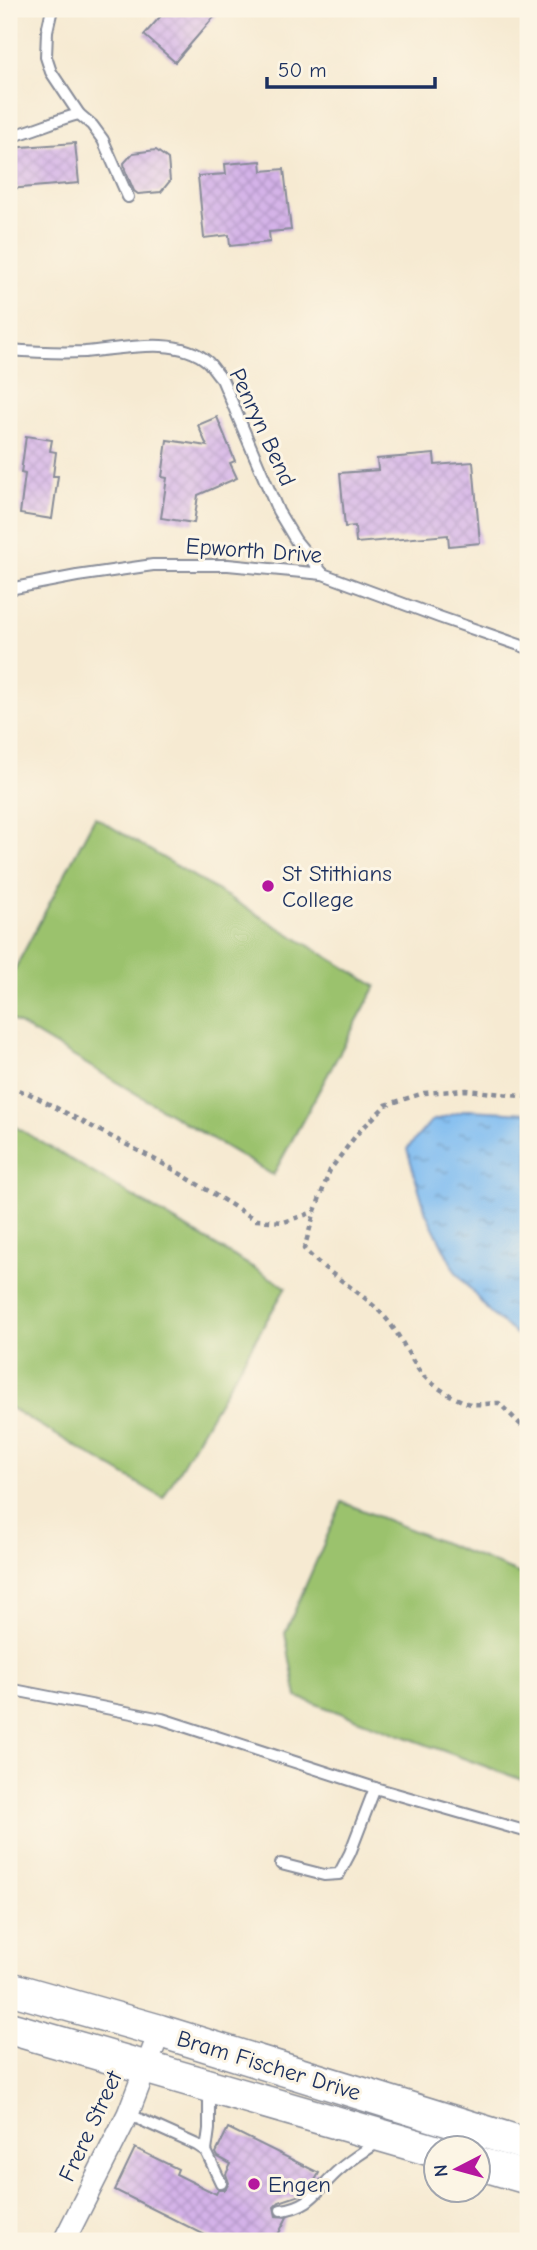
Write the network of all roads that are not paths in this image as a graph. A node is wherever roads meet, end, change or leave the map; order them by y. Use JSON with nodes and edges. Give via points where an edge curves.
{"nodes":[{"id":1,"x":52,"y":9,"type":"edge"},
{"id":2,"x":79,"y":114,"type":"junction"},
{"id":3,"x":9,"y":137,"type":"edge"},
{"id":4,"x":128,"y":197,"type":"dead end"},
{"id":5,"x":9,"y":350,"type":"edge"},
{"id":6,"x":323,"y":574,"type":"junction"},
{"id":7,"x":9,"y":589,"type":"edge"},
{"id":8,"x":528,"y":648,"type":"edge"},
{"id":9,"x":9,"y":1689,"type":"edge"},
{"id":10,"x":375,"y":1788,"type":"junction"},
{"id":11,"x":528,"y":1832,"type":"edge"},
{"id":12,"x":281,"y":1864,"type":"dead end"},
{"id":13,"x":9,"y":1988,"type":"edge"},
{"id":14,"x":9,"y":2028,"type":"edge"},
{"id":15,"x":160,"y":2031,"type":"junction"},
{"id":16,"x":146,"y":2067,"type":"junction"},
{"id":17,"x":208,"y":2085,"type":"junction"},
{"id":18,"x":128,"y":2114,"type":"junction"},
{"id":19,"x":386,"y":2136,"type":"junction"},
{"id":20,"x":528,"y":2144,"type":"edge"},
{"id":21,"x":421,"y":2146,"type":"edge"},
{"id":22,"x":206,"y":2151,"type":"junction"},
{"id":23,"x":491,"y":2167,"type":"edge"},
{"id":24,"x":528,"y":2178,"type":"edge"},
{"id":25,"x":221,"y":2183,"type":"dead end"},
{"id":26,"x":281,"y":2210,"type":"dead end"},
{"id":27,"x":65,"y":2241,"type":"edge"}],
"edges":[{"from":1,"to":2,"type":"lane","via":[[46,57]]},
{"from":2,"to":3,"type":"lane"},
{"from":2,"to":4,"type":"lane","via":[[103,140]]},
{"from":5,"to":6,"type":"lane","name":"Penryn Bend","via":[[172,347],[207,361],[222,379],[278,511]]},
{"from":6,"to":7,"type":"lane","name":"Epworth Drive","via":[[228,565],[153,565]]},
{"from":6,"to":8,"type":"lane","name":"Epworth Drive"},
{"from":9,"to":10,"type":"lane","via":[[162,1718]]},
{"from":10,"to":11,"type":"lane"},
{"from":10,"to":12,"type":"lane","via":[[340,1874],[324,1875]]},
{"from":13,"to":15,"type":"main road","name":"Bram Fischer Drive"},
{"from":14,"to":16,"type":"main road","name":"Bram Fischer Drive"},
{"from":15,"to":16,"type":"street","name":"Frere Street"},
{"from":15,"to":20,"type":"main road","name":"Bram Fischer Drive"},
{"from":16,"to":17,"type":"main road","name":"Bram Fischer Drive"},
{"from":16,"to":18,"type":"street","name":"Frere Street"},
{"from":17,"to":19,"type":"main road","name":"Bram Fischer Drive"},
{"from":17,"to":22,"type":"lane"},
{"from":18,"to":22,"type":"lane"},
{"from":18,"to":27,"type":"street","name":"Frere Street"},
{"from":19,"to":21,"type":"main road","name":"Bram Fischer Drive"},
{"from":19,"to":26,"type":"lane","via":[[342,2167],[309,2202]]},
{"from":22,"to":25,"type":"lane"},
{"from":23,"to":24,"type":"main road"}]}
